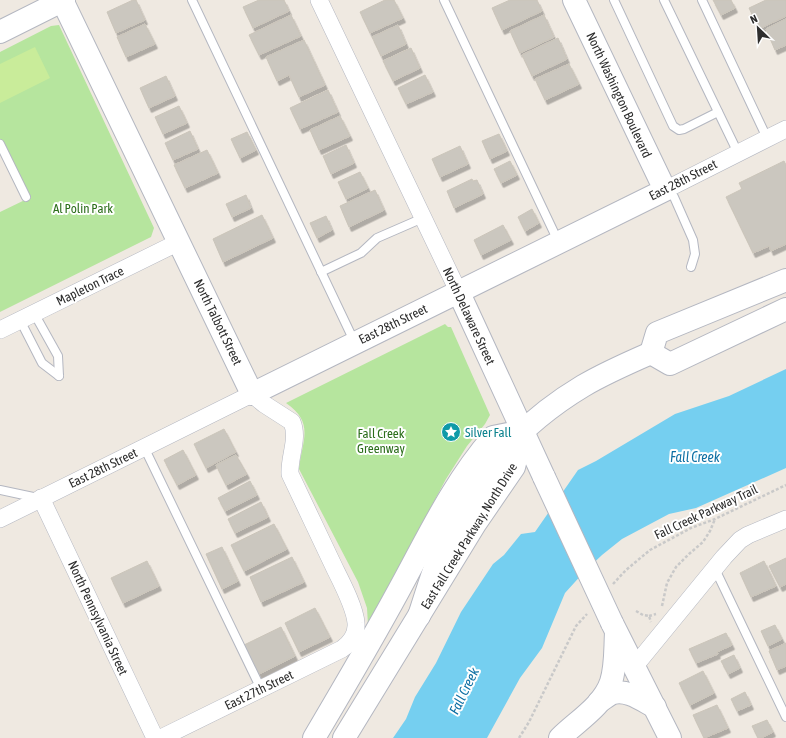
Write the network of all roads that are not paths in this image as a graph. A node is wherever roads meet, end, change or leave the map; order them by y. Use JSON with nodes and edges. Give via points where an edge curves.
{"nodes":[{"id":1,"x":63,"y":0,"type":"edge"},
{"id":2,"x":192,"y":0,"type":"edge"},
{"id":3,"x":319,"y":0,"type":"edge"},
{"id":4,"x":444,"y":0,"type":"edge"},
{"id":5,"x":614,"y":0,"type":"edge"},
{"id":6,"x":664,"y":0,"type":"edge"},
{"id":7,"x":702,"y":0,"type":"edge"},
{"id":8,"x":579,"y":2,"type":"edge"},
{"id":9,"x":0,"y":32,"type":"edge"},
{"id":10,"x":718,"y":112,"type":"junction"},
{"id":11,"x":786,"y":129,"type":"edge"},
{"id":12,"x":768,"y":138,"type":"junction"},
{"id":13,"x":0,"y":144,"type":"edge"},
{"id":14,"x":738,"y":153,"type":"junction"},
{"id":15,"x":665,"y":190,"type":"junction"},
{"id":16,"x":26,"y":197,"type":"dead end"},
{"id":17,"x":423,"y":218,"type":"junction"},
{"id":18,"x":179,"y":242,"type":"junction"},
{"id":19,"x":558,"y":242,"type":"junction"},
{"id":20,"x":691,"y":267,"type":"dead end"},
{"id":21,"x":321,"y":272,"type":"junction"},
{"id":22,"x":786,"y":280,"type":"edge"},
{"id":23,"x":459,"y":292,"type":"junction"},
{"id":24,"x":786,"y":309,"type":"edge"},
{"id":25,"x":27,"y":316,"type":"junction"},
{"id":26,"x":0,"y":330,"type":"edge"},
{"id":27,"x":355,"y":343,"type":"junction"},
{"id":28,"x":651,"y":353,"type":"junction"},
{"id":29,"x":252,"y":394,"type":"junction"},
{"id":30,"x":524,"y":431,"type":"junction"},
{"id":31,"x":144,"y":447,"type":"junction"},
{"id":32,"x":0,"y":490,"type":"edge"},
{"id":33,"x":41,"y":498,"type":"junction"},
{"id":34,"x":0,"y":519,"type":"edge"},
{"id":35,"x":786,"y":519,"type":"edge"},
{"id":36,"x":715,"y":569,"type":"junction"},
{"id":37,"x":614,"y":628,"type":"junction"},
{"id":38,"x":353,"y":636,"type":"joint"},
{"id":39,"x":634,"y":667,"type":"junction"},
{"id":40,"x":261,"y":689,"type":"junction"},
{"id":41,"x":599,"y":702,"type":"junction"},
{"id":42,"x":655,"y":707,"type":"junction"},
{"id":43,"x":786,"y":717,"type":"edge"},
{"id":44,"x":155,"y":738,"type":"edge"},
{"id":45,"x":161,"y":738,"type":"edge"},
{"id":46,"x":314,"y":738,"type":"edge"},
{"id":47,"x":344,"y":738,"type":"edge"},
{"id":48,"x":560,"y":738,"type":"edge"},
{"id":49,"x":670,"y":738,"type":"edge"}],
"edges":[{"from":1,"to":9,"type":"main road"},
{"from":1,"to":18,"type":"main road","name":"North Talbott Street"},
{"from":2,"to":21,"type":"lane"},
{"from":3,"to":17,"type":"street","name":"North Delaware Street"},
{"from":4,"to":19,"type":"lane"},
{"from":5,"to":10,"type":"lane","via":[[673,126],[679,130],[684,129]]},
{"from":6,"to":10,"type":"lane"},
{"from":7,"to":12,"type":"lane"},
{"from":8,"to":15,"type":"main road","name":"North Washington Boulevard"},
{"from":10,"to":14,"type":"lane"},
{"from":11,"to":12,"type":"street","name":"East 28th Street"},
{"from":12,"to":14,"type":"street","name":"East 28th Street"},
{"from":13,"to":16,"type":"lane"},
{"from":14,"to":15,"type":"street","name":"East 28th Street"},
{"from":15,"to":19,"type":"main road","name":"East 28th Street"},
{"from":15,"to":20,"type":"lane","via":[[674,197],[693,240],[695,254]]},
{"from":17,"to":21,"type":"lane","via":[[377,238],[361,253]]},
{"from":17,"to":23,"type":"street","name":"North Delaware Street"},
{"from":18,"to":25,"type":"street","name":"Mapleton Trace"},
{"from":18,"to":29,"type":"main road","name":"North Talbott Street"},
{"from":19,"to":23,"type":"main road","name":"East 28th Street"},
{"from":21,"to":27,"type":"lane"},
{"from":22,"to":28,"type":"main road","via":[[657,333]]},
{"from":23,"to":27,"type":"main road","name":"East 28th Street"},
{"from":23,"to":30,"type":"main road","name":"North Delaware Street"},
{"from":24,"to":28,"type":"main road","via":[[670,364]]},
{"from":25,"to":25,"type":"lane","via":[[42,363],[59,376],[58,356]]},
{"from":25,"to":26,"type":"street","name":"Mapleton Trace"},
{"from":27,"to":29,"type":"main road","name":"East 28th Street"},
{"from":28,"to":30,"type":"main road","via":[[584,385],[550,408]]},
{"from":29,"to":31,"type":"street","name":"East 28th Street"},
{"from":29,"to":38,"type":"street","name":"North Talbott Street","via":[[292,422],[295,435],[290,474],[355,616]]},
{"from":30,"to":37,"type":"main road","name":"North Delaware Street","bridge":true},
{"from":30,"to":46,"type":"main road","via":[[493,437],[466,471],[370,646]]},
{"from":30,"to":47,"type":"main road","name":"East Fall Creek Parkway, North Drive","via":[[514,467],[486,507]]},
{"from":31,"to":33,"type":"street","name":"East 28th Street"},
{"from":31,"to":40,"type":"lane"},
{"from":32,"to":33,"type":"lane"},
{"from":33,"to":34,"type":"street","name":"East 28th Street"},
{"from":33,"to":44,"type":"street","name":"North Pennsylvania Street"},
{"from":35,"to":36,"type":"street","via":[[740,540]]},
{"from":36,"to":39,"type":"street"},
{"from":36,"to":43,"type":"lane"},
{"from":37,"to":39,"type":"main road","name":"North Delaware Street"},
{"from":37,"to":41,"type":"main road","name":"North Delaware Street","via":[[611,682]]},
{"from":38,"to":40,"type":"street","name":"East 27th Street","via":[[342,649]]},
{"from":39,"to":42,"type":"main road","name":"North Delaware Street"},
{"from":40,"to":45,"type":"street","name":"East 27th Street"},
{"from":41,"to":42,"type":"main road","via":[[614,693],[619,693],[633,695]]},
{"from":41,"to":48,"type":"main road"},
{"from":42,"to":49,"type":"main road","name":"North Delaware Street"}]}
